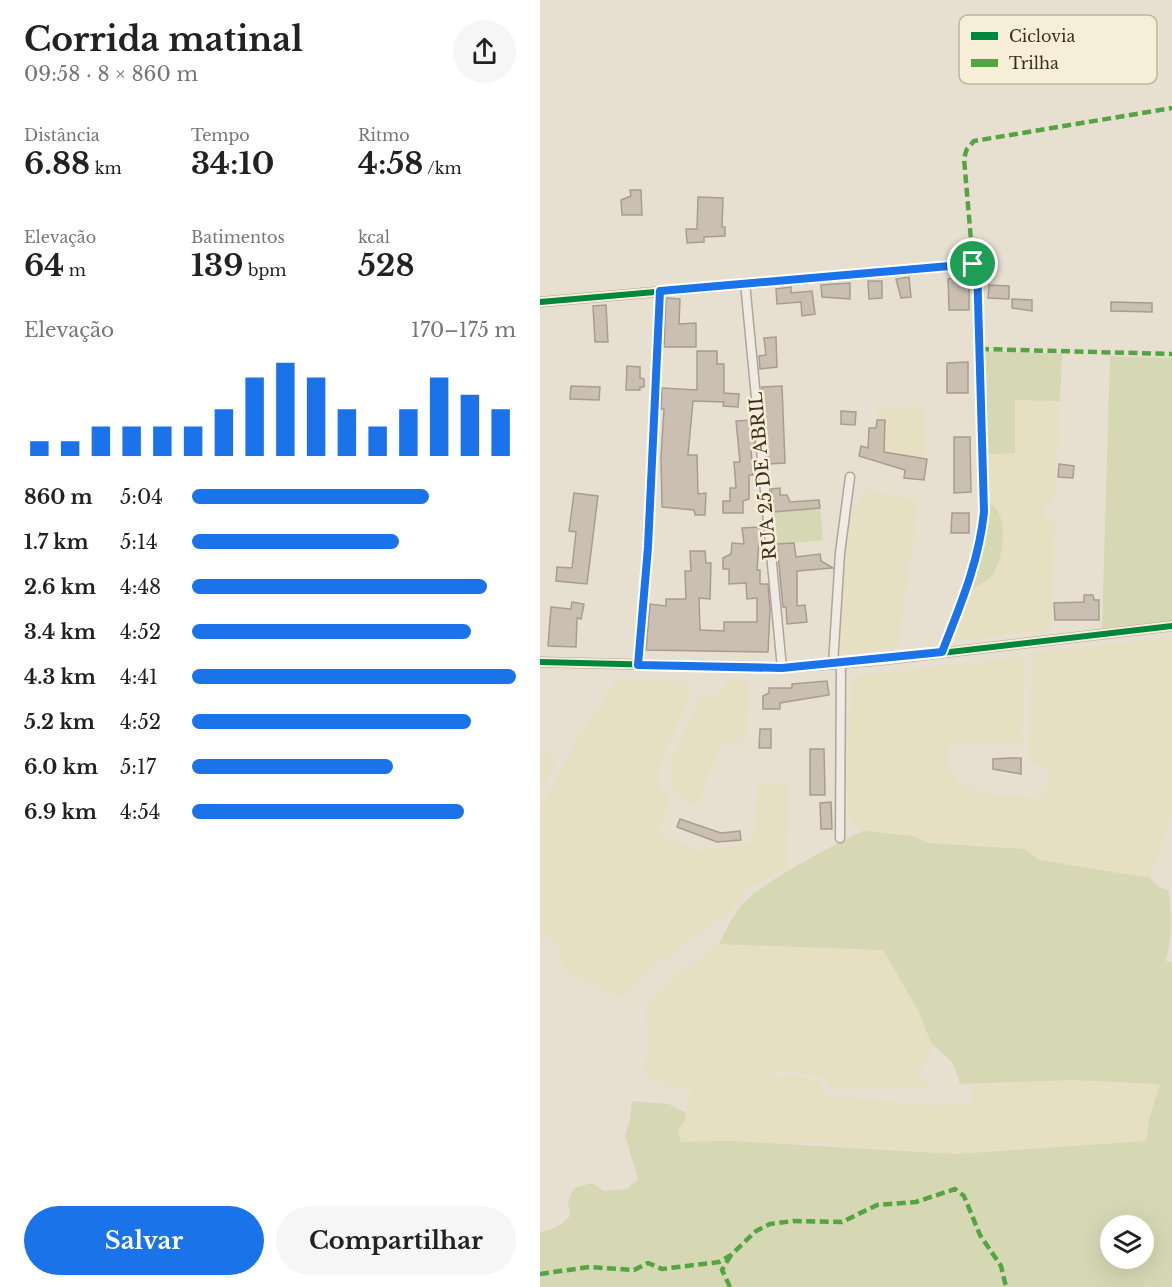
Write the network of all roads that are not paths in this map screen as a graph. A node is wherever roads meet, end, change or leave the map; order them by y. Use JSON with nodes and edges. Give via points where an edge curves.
{"nodes":[{"id":1,"x":745,"y":283,"type":"junction"},
{"id":2,"x":660,"y":291,"type":"junction"},
{"id":3,"x":540,"y":302,"type":"edge"},
{"id":4,"x":850,"y":477,"type":"dead end"},
{"id":5,"x":1172,"y":626,"type":"edge"},
{"id":6,"x":942,"y":652,"type":"junction"},
{"id":7,"x":540,"y":662,"type":"edge"},
{"id":8,"x":837,"y":664,"type":"junction"},
{"id":9,"x":638,"y":665,"type":"junction"},
{"id":10,"x":782,"y":668,"type":"junction"},
{"id":11,"x":840,"y":838,"type":"dead end"}],
"edges":[{"from":1,"to":2,"type":"street"},
{"from":1,"to":6,"type":"street","via":[[977,264],[984,512],[972,573]]},
{"from":1,"to":10,"type":"street","name":"RUA 25 DE ABRIL"},
{"from":2,"to":3,"type":"street"},
{"from":2,"to":9,"type":"street","via":[[648,547]]},
{"from":4,"to":8,"type":"street","via":[[840,553]]},
{"from":5,"to":6,"type":"street"},
{"from":6,"to":8,"type":"street"},
{"from":7,"to":9,"type":"street"},
{"from":8,"to":10,"type":"street"},
{"from":8,"to":11,"type":"street"},
{"from":9,"to":10,"type":"street"}]}
